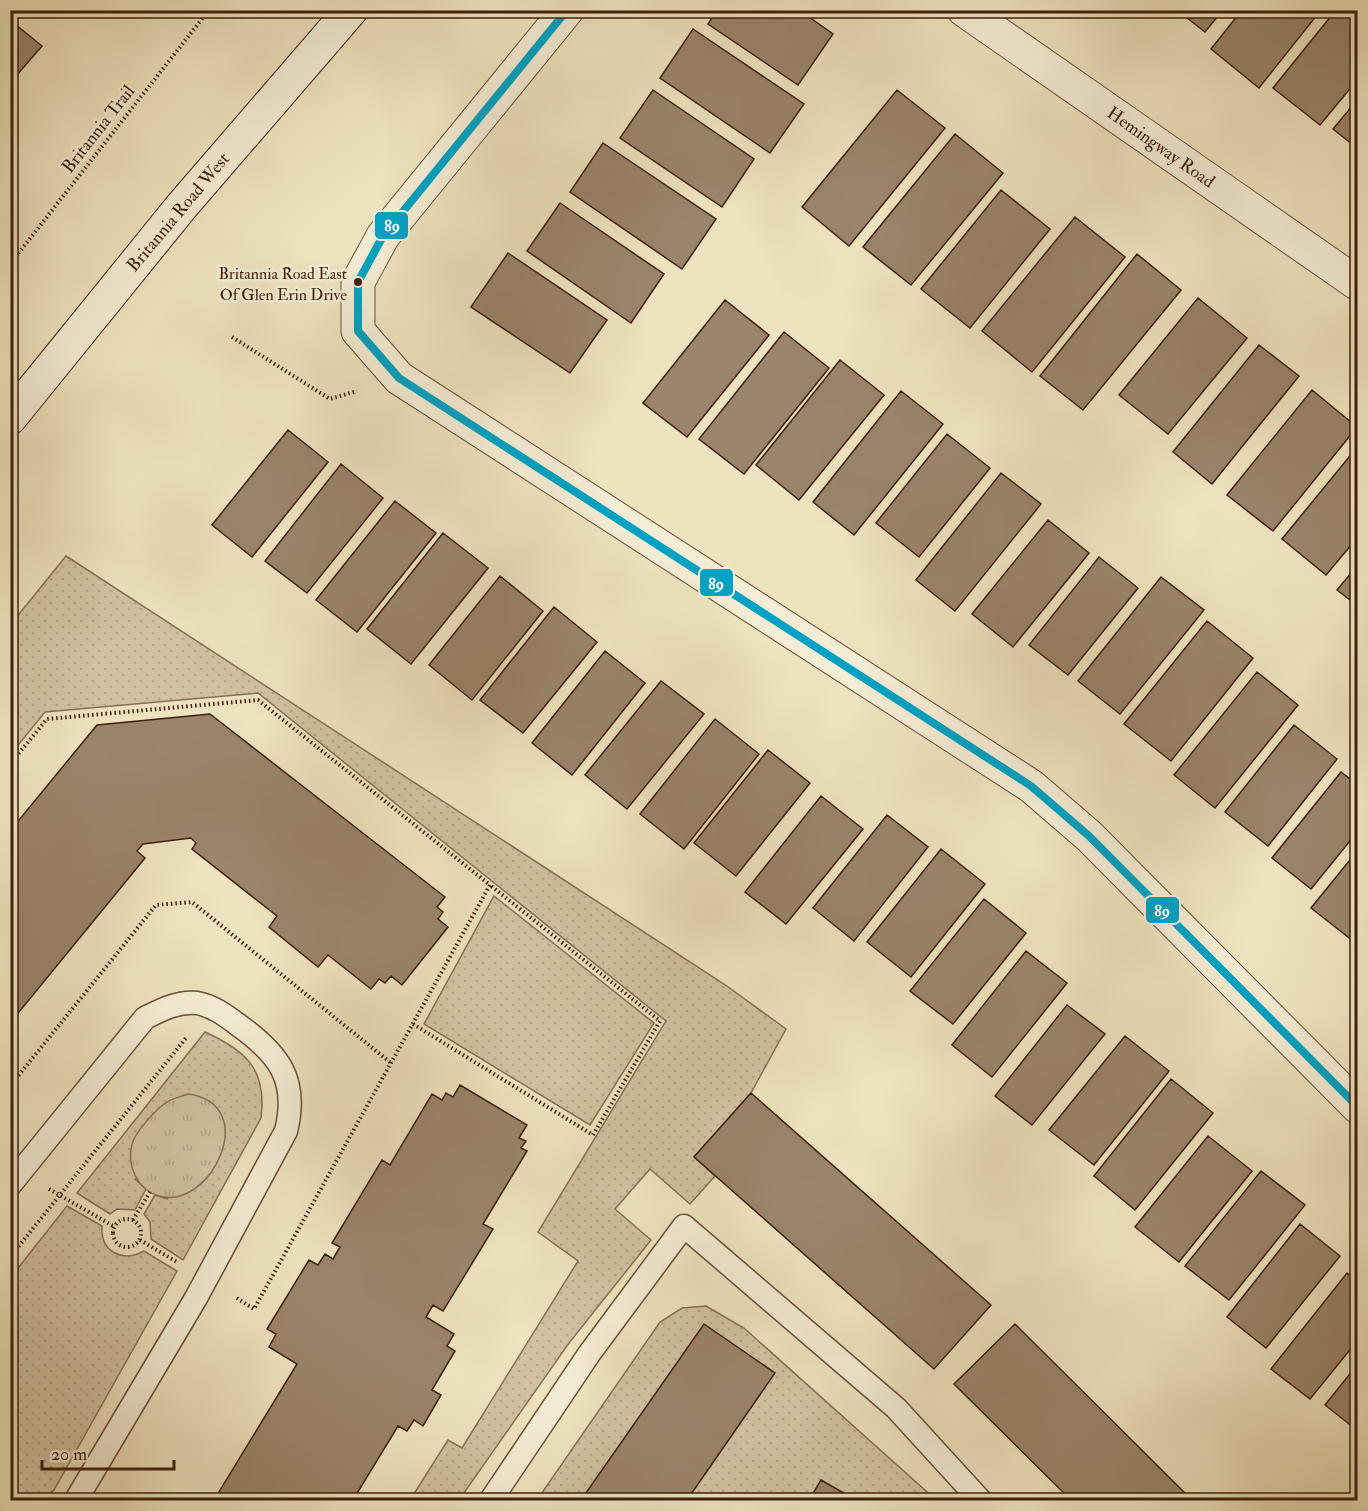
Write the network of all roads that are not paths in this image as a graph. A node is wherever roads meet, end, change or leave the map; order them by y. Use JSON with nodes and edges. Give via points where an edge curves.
{"nodes":[{"id":1,"x":351,"y":10,"type":"edge"},
{"id":2,"x":567,"y":10,"type":"edge"},
{"id":3,"x":964,"y":10,"type":"edge"},
{"id":4,"x":1358,"y":284,"type":"edge"},
{"id":5,"x":10,"y":418,"type":"edge"},
{"id":6,"x":1358,"y":1107,"type":"edge"},
{"id":7,"x":16,"y":1179,"type":"edge"},
{"id":8,"x":76,"y":1500,"type":"edge"},
{"id":9,"x":491,"y":1500,"type":"edge"},
{"id":10,"x":980,"y":1500,"type":"edge"}],
"edges":[{"from":1,"to":5,"type":"street","name":"Britannia Road West","via":[[181,207]]},
{"from":2,"to":6,"type":"street","via":[[383,236],[358,282],[358,332],[399,378],[1031,786],[1089,836]]},
{"from":3,"to":4,"type":"street","name":"Hemingway Road"},
{"from":7,"to":8,"type":"lane","via":[[145,1018],[170,1005],[196,1003],[215,1009],[265,1044],[287,1079],[291,1100],[286,1131],[206,1279]]},
{"from":9,"to":10,"type":"lane","via":[[589,1354],[684,1226],[896,1408]]}]}
